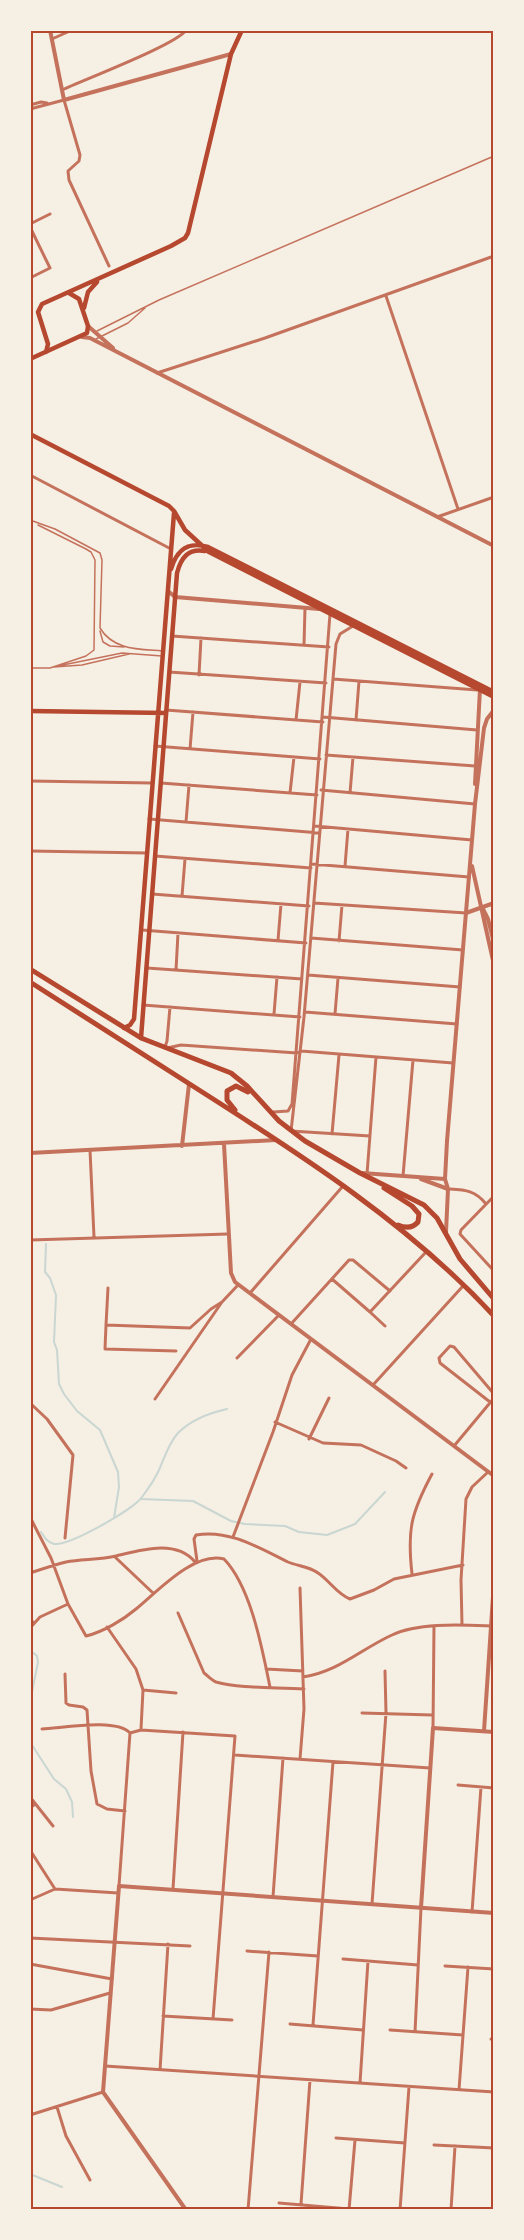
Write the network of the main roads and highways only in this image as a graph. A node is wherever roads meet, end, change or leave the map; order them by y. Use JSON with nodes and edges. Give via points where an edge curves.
{"nodes":[{"id":1,"x":242,"y":30,"type":"edge"},
{"id":2,"x":106,"y":274,"type":"junction"},
{"id":3,"x":66,"y":293,"type":"junction"},
{"id":4,"x":84,"y":314,"type":"junction"},
{"id":5,"x":48,"y":344,"type":"junction"},
{"id":6,"x":55,"y":348,"type":"junction"},
{"id":7,"x":46,"y":352,"type":"junction"},
{"id":8,"x":30,"y":359,"type":"edge"},
{"id":9,"x":30,"y":434,"type":"edge"},
{"id":10,"x":174,"y":511,"type":"junction"},
{"id":11,"x":199,"y":544,"type":"junction"},
{"id":12,"x":211,"y":551,"type":"junction"},
{"id":13,"x":168,"y":584,"type":"junction"},
{"id":14,"x":332,"y":612,"type":"junction"},
{"id":15,"x":480,"y":688,"type":"junction"},
{"id":16,"x":494,"y":692,"type":"edge"},
{"id":17,"x":494,"y":697,"type":"edge"},
{"id":18,"x":30,"y":711,"type":"edge"},
{"id":19,"x":166,"y":711,"type":"junction"},
{"id":20,"x":158,"y":712,"type":"junction"},
{"id":21,"x":30,"y":969,"type":"edge"},
{"id":22,"x":30,"y":982,"type":"edge"},
{"id":23,"x":124,"y":1028,"type":"junction"},
{"id":24,"x":141,"y":1038,"type":"junction"},
{"id":25,"x":268,"y":1111,"type":"junction"},
{"id":26,"x":257,"y":1127,"type":"junction"},
{"id":27,"x":360,"y":1173,"type":"junction"},
{"id":28,"x":384,"y":1217,"type":"junction"},
{"id":29,"x":494,"y":1299,"type":"edge"},
{"id":30,"x":494,"y":1316,"type":"edge"}],
"edges":[{"from":1,"to":2,"type":"main road","via":[[231,54],[188,233],[171,246]]},
{"from":2,"to":3,"type":"main road"},
{"from":2,"to":4,"type":"main road","via":[[87,292]]},
{"from":3,"to":4,"type":"main road","via":[[77,297]]},
{"from":3,"to":5,"type":"main road","via":[[38,309]]},
{"from":4,"to":6,"type":"main road","via":[[87,333]]},
{"from":5,"to":6,"type":"main road"},
{"from":5,"to":7,"type":"main road"},
{"from":6,"to":7,"type":"main road"},
{"from":7,"to":8,"type":"main road"},
{"from":9,"to":10,"type":"main road"},
{"from":10,"to":11,"type":"main road","via":[[183,528]]},
{"from":10,"to":13,"type":"main road"},
{"from":11,"to":12,"type":"main road"},
{"from":11,"to":13,"type":"main road","via":[[180,550]]},
{"from":12,"to":14,"type":"main road"},
{"from":12,"to":14,"type":"main road"},
{"from":12,"to":19,"type":"main road","via":[[197,550],[183,557],[177,573]]},
{"from":13,"to":20,"type":"main road"},
{"from":14,"to":15,"type":"main road"},
{"from":14,"to":15,"type":"main road"},
{"from":15,"to":16,"type":"main road"},
{"from":15,"to":17,"type":"main road"},
{"from":18,"to":20,"type":"main road"},
{"from":19,"to":20,"type":"main road"},
{"from":19,"to":24,"type":"main road"},
{"from":20,"to":23,"type":"main road","via":[[134,1018]]},
{"from":21,"to":23,"type":"main road"},
{"from":22,"to":26,"type":"main road"},
{"from":23,"to":24,"type":"main road"},
{"from":24,"to":25,"type":"main road","via":[[231,1073]]},
{"from":25,"to":26,"type":"main road","via":[[241,1087],[232,1087],[226,1093],[229,1105]]},
{"from":25,"to":27,"type":"main road","via":[[291,1131]]},
{"from":26,"to":28,"type":"main road"},
{"from":27,"to":28,"type":"main road","via":[[412,1206],[419,1218],[416,1225],[408,1227]]},
{"from":27,"to":29,"type":"main road","via":[[424,1205]]},
{"from":28,"to":30,"type":"main road"}]}
